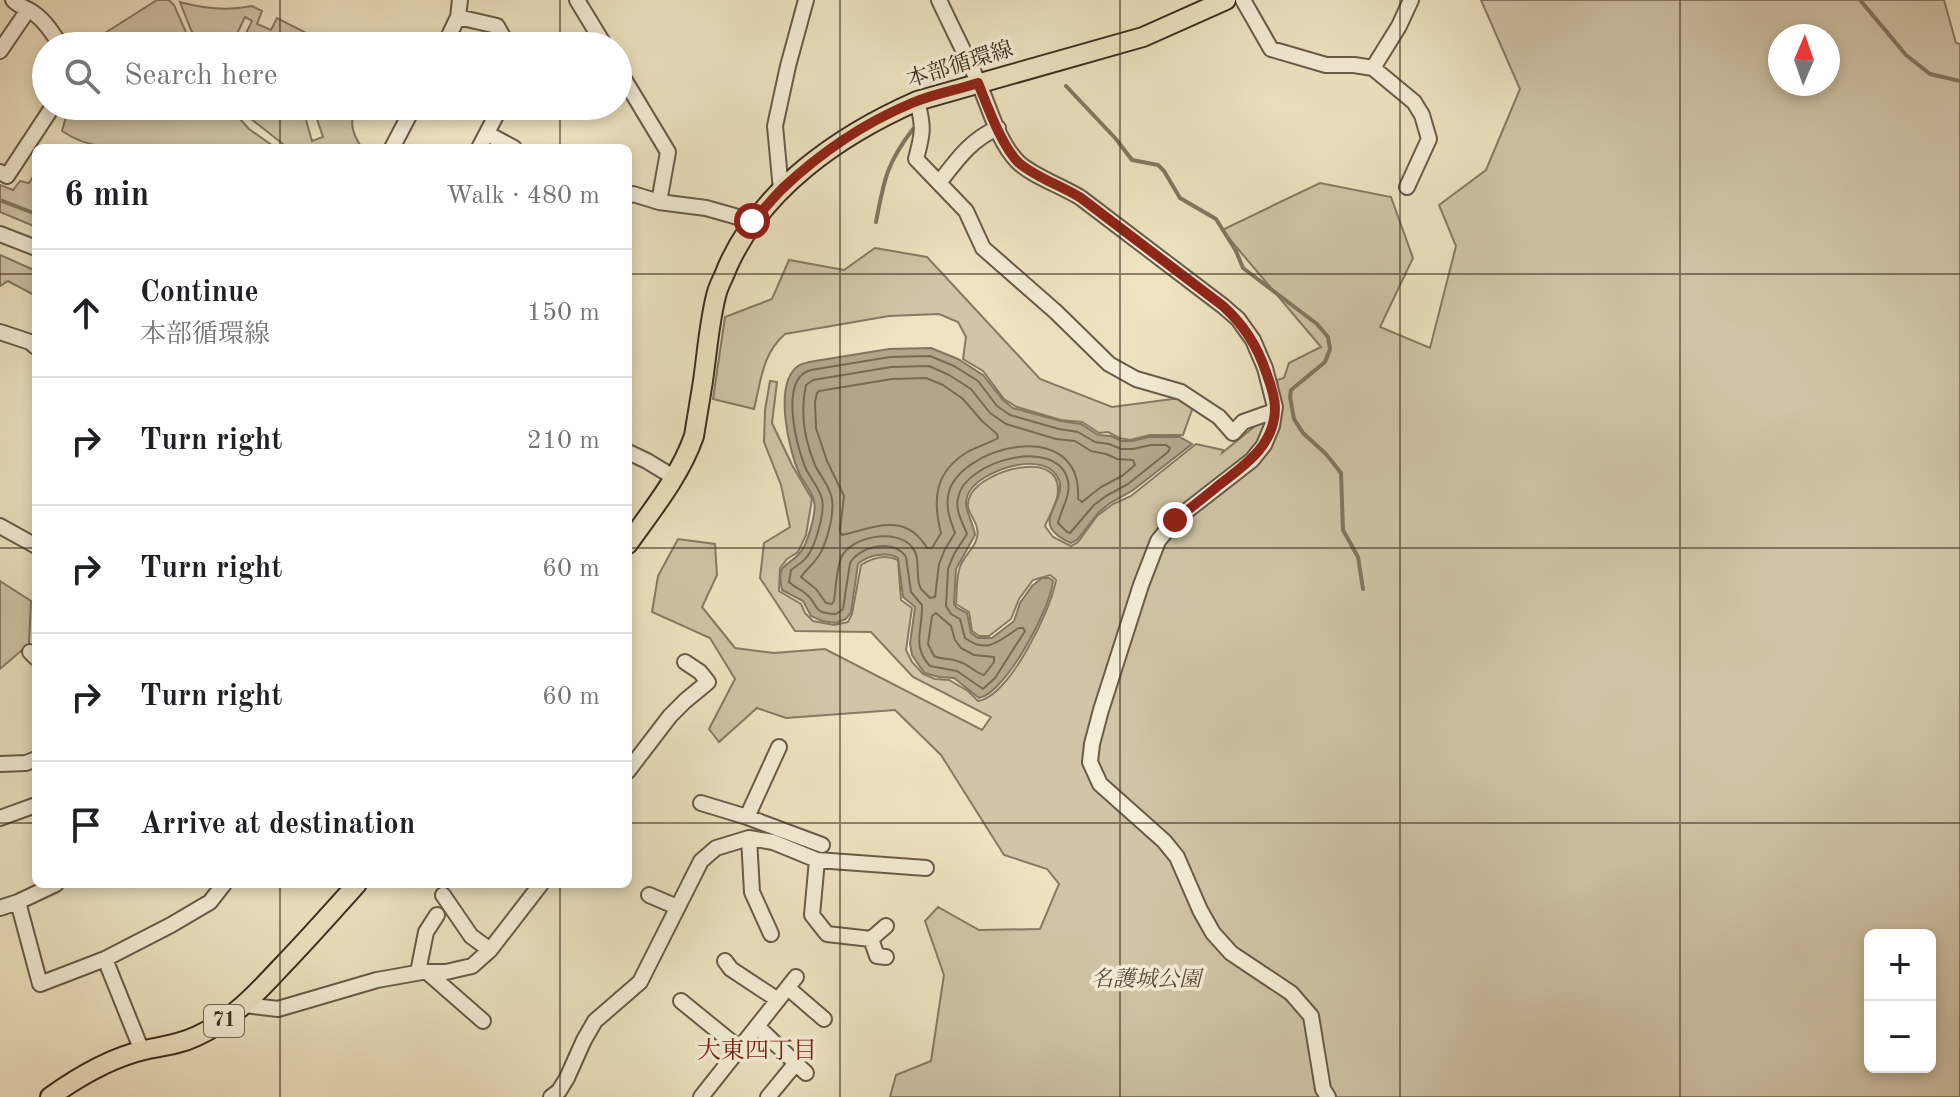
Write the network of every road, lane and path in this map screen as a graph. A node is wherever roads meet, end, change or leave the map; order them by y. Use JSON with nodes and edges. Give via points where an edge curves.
{"nodes":[{"id":1,"x":13,"y":0,"type":"edge"},
{"id":2,"x":460,"y":0,"type":"edge"},
{"id":3,"x":806,"y":0,"type":"edge"},
{"id":4,"x":939,"y":0,"type":"edge"},
{"id":5,"x":1226,"y":0,"type":"edge"},
{"id":6,"x":1243,"y":0,"type":"edge"},
{"id":7,"x":1411,"y":0,"type":"edge"},
{"id":8,"x":581,"y":1,"type":"edge"},
{"id":9,"x":28,"y":10,"type":"junction"},
{"id":10,"x":458,"y":17,"type":"junction"},
{"id":11,"x":52,"y":32,"type":"edge"},
{"id":12,"x":451,"y":32,"type":"edge"},
{"id":13,"x":500,"y":32,"type":"edge"},
{"id":14,"x":598,"y":32,"type":"edge"},
{"id":15,"x":0,"y":51,"type":"edge"},
{"id":16,"x":1373,"y":68,"type":"junction"},
{"id":17,"x":978,"y":83,"type":"junction"},
{"id":18,"x":632,"y":92,"type":"edge"},
{"id":19,"x":917,"y":101,"type":"junction"},
{"id":20,"x":44,"y":120,"type":"edge"},
{"id":21,"x":407,"y":120,"type":"edge"},
{"id":22,"x":494,"y":120,"type":"edge"},
{"id":23,"x":998,"y":128,"type":"junction"},
{"id":24,"x":488,"y":134,"type":"junction"},
{"id":25,"x":394,"y":144,"type":"edge"},
{"id":26,"x":482,"y":144,"type":"edge"},
{"id":27,"x":507,"y":144,"type":"edge"},
{"id":28,"x":0,"y":172,"type":"edge"},
{"id":29,"x":939,"y":183,"type":"junction"},
{"id":30,"x":1407,"y":187,"type":"dead end"},
{"id":31,"x":781,"y":190,"type":"junction"},
{"id":32,"x":632,"y":194,"type":"edge"},
{"id":33,"x":659,"y":202,"type":"junction"},
{"id":34,"x":752,"y":221,"type":"junction"},
{"id":35,"x":0,"y":234,"type":"edge"},
{"id":36,"x":32,"y":246,"type":"edge"},
{"id":37,"x":0,"y":332,"type":"edge"},
{"id":38,"x":32,"y":344,"type":"edge"},
{"id":39,"x":1274,"y":411,"type":"junction"},
{"id":40,"x":632,"y":454,"type":"edge"},
{"id":41,"x":675,"y":478,"type":"junction"},
{"id":42,"x":0,"y":526,"type":"edge"},
{"id":43,"x":632,"y":538,"type":"edge"},
{"id":44,"x":32,"y":544,"type":"edge"},
{"id":45,"x":685,"y":662,"type":"dead end"},
{"id":46,"x":779,"y":747,"type":"dead end"},
{"id":47,"x":32,"y":761,"type":"edge"},
{"id":48,"x":0,"y":764,"type":"edge"},
{"id":49,"x":632,"y":766,"type":"edge"},
{"id":50,"x":701,"y":803,"type":"dead end"},
{"id":51,"x":32,"y":806,"type":"edge"},
{"id":52,"x":747,"y":817,"type":"junction"},
{"id":53,"x":0,"y":818,"type":"edge"},
{"id":54,"x":784,"y":833,"type":"junction"},
{"id":55,"x":749,"y":838,"type":"junction"},
{"id":56,"x":820,"y":853,"type":"junction"},
{"id":57,"x":926,"y":868,"type":"dead end"},
{"id":58,"x":48,"y":888,"type":"edge"},
{"id":59,"x":221,"y":888,"type":"edge"},
{"id":60,"x":354,"y":888,"type":"edge"},
{"id":61,"x":538,"y":888,"type":"edge"},
{"id":62,"x":443,"y":895,"type":"dead end"},
{"id":63,"x":649,"y":895,"type":"dead end"},
{"id":64,"x":18,"y":902,"type":"junction"},
{"id":65,"x":677,"y":907,"type":"junction"},
{"id":66,"x":0,"y":908,"type":"edge"},
{"id":67,"x":437,"y":915,"type":"dead end"},
{"id":68,"x":886,"y":926,"type":"dead end"},
{"id":69,"x":771,"y":934,"type":"dead end"},
{"id":70,"x":871,"y":939,"type":"junction"},
{"id":71,"x":490,"y":950,"type":"junction"},
{"id":72,"x":886,"y":957,"type":"dead end"},
{"id":73,"x":105,"y":959,"type":"junction"},
{"id":74,"x":725,"y":961,"type":"dead end"},
{"id":75,"x":422,"y":972,"type":"junction"},
{"id":76,"x":787,"y":989,"type":"junction"},
{"id":77,"x":681,"y":1001,"type":"dead end"},
{"id":78,"x":245,"y":1005,"type":"junction"},
{"id":79,"x":824,"y":1019,"type":"dead end"},
{"id":80,"x":483,"y":1021,"type":"dead end"},
{"id":81,"x":758,"y":1027,"type":"junction"},
{"id":82,"x":740,"y":1049,"type":"junction"},
{"id":83,"x":142,"y":1051,"type":"junction"},
{"id":84,"x":705,"y":1092,"type":"edge"},
{"id":85,"x":50,"y":1097,"type":"edge"},
{"id":86,"x":551,"y":1097,"type":"edge"},
{"id":87,"x":721,"y":1097,"type":"edge"},
{"id":88,"x":768,"y":1097,"type":"edge"},
{"id":89,"x":1328,"y":1097,"type":"edge"}],
"edges":[{"from":1,"to":9,"type":"street"},
{"from":2,"to":10,"type":"street"},
{"from":3,"to":31,"type":"street","via":[[775,126]]},
{"from":4,"to":17,"type":"street"},
{"from":5,"to":17,"type":"main road","name":"本部循環線","via":[[1143,37]]},
{"from":6,"to":16,"type":"street","via":[[1271,49],[1326,65]]},
{"from":7,"to":16,"type":"street"},
{"from":8,"to":14,"type":"street"},
{"from":9,"to":11,"type":"street"},
{"from":9,"to":15,"type":"street"},
{"from":10,"to":12,"type":"street"},
{"from":10,"to":13,"type":"street","via":[[497,26]]},
{"from":16,"to":30,"type":"street","via":[[1414,102],[1429,139]]},
{"from":17,"to":19,"type":"main road","name":"本部循環線"},
{"from":17,"to":23,"type":"street"},
{"from":18,"to":33,"type":"street","via":[[668,152]]},
{"from":19,"to":29,"type":"street","via":[[923,123],[916,159]]},
{"from":19,"to":31,"type":"main road","name":"本部循環線","via":[[849,136]]},
{"from":20,"to":28,"type":"street","via":[[7,176]]},
{"from":21,"to":25,"type":"street"},
{"from":22,"to":24,"type":"street"},
{"from":23,"to":29,"type":"street","via":[[962,153]]},
{"from":23,"to":39,"type":"street","via":[[1018,162],[1081,198],[1238,319],[1265,368]]},
{"from":24,"to":26,"type":"street"},
{"from":24,"to":27,"type":"street"},
{"from":29,"to":39,"type":"street","via":[[966,211],[983,248],[1109,364],[1136,379],[1181,392],[1233,433],[1243,422]]},
{"from":31,"to":34,"type":"main road","name":"本部循環線"},
{"from":32,"to":33,"type":"street"},
{"from":33,"to":34,"type":"street"},
{"from":34,"to":41,"type":"main road","name":"本部循環線","via":[[716,294],[694,436]]},
{"from":35,"to":36,"type":"street"},
{"from":37,"to":38,"type":"street"},
{"from":39,"to":89,"type":"street","via":[[1264,445],[1252,460],[1175,520],[1158,541],[1104,698],[1090,762],[1100,784],[1177,857],[1213,933],[1231,953],[1291,993],[1311,1016]]},
{"from":40,"to":41,"type":"street"},
{"from":41,"to":43,"type":"main road","name":"本部循環線"},
{"from":42,"to":44,"type":"street"},
{"from":45,"to":49,"type":"street","via":[[708,682],[670,716]]},
{"from":46,"to":52,"type":"street"},
{"from":47,"to":48,"type":"street"},
{"from":50,"to":52,"type":"street"},
{"from":51,"to":53,"type":"street"},
{"from":52,"to":54,"type":"street"},
{"from":54,"to":55,"type":"street"},
{"from":54,"to":56,"type":"street"},
{"from":55,"to":65,"type":"street","via":[[716,848],[701,861]]},
{"from":55,"to":69,"type":"street","via":[[752,892]]},
{"from":56,"to":57,"type":"street"},
{"from":56,"to":70,"type":"street","via":[[812,915],[827,934]]},
{"from":58,"to":64,"type":"street"},
{"from":59,"to":73,"type":"street","via":[[210,902]]},
{"from":60,"to":78,"type":"main road","number":"71"},
{"from":61,"to":71,"type":"street"},
{"from":62,"to":71,"type":"street","via":[[471,936]]},
{"from":63,"to":65,"type":"street"},
{"from":64,"to":66,"type":"street"},
{"from":64,"to":73,"type":"street","via":[[40,984]]},
{"from":65,"to":86,"type":"street","via":[[640,982],[595,1021],[567,1078]]},
{"from":67,"to":75,"type":"street","via":[[426,932]]},
{"from":68,"to":70,"type":"street"},
{"from":70,"to":72,"type":"street","via":[[877,956]]},
{"from":71,"to":75,"type":"street","via":[[472,966]]},
{"from":73,"to":83,"type":"street"},
{"from":74,"to":76,"type":"street","via":[[731,969]]},
{"from":75,"to":78,"type":"street","via":[[278,1009]]},
{"from":75,"to":80,"type":"street"},
{"from":76,"to":79,"type":"street"},
{"from":76,"to":81,"type":"street"},
{"from":77,"to":82,"type":"street"},
{"from":78,"to":83,"type":"main road","number":"71","via":[[197,1036]]},
{"from":81,"to":82,"type":"street"},
{"from":81,"to":88,"type":"street","via":[[801,1068]]},
{"from":82,"to":84,"type":"street"},
{"from":83,"to":85,"type":"main road","number":"71","via":[[101,1066]]},
{"from":84,"to":87,"type":"street"}]}
